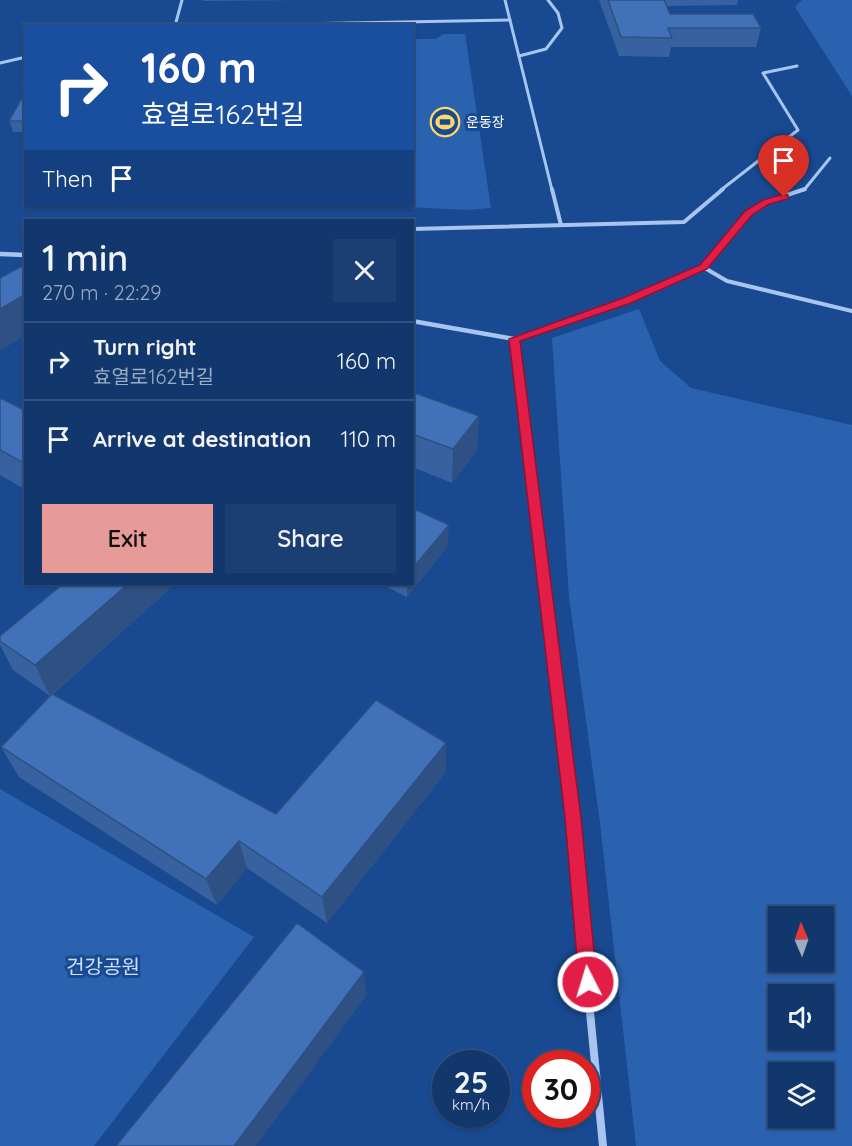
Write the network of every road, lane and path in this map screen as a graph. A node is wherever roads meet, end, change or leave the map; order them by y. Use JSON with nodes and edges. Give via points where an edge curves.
{"nodes":[{"id":1,"x":182,"y":0,"type":"edge"},
{"id":2,"x":505,"y":0,"type":"edge"},
{"id":3,"x":548,"y":0,"type":"edge"},
{"id":4,"x":510,"y":20,"type":"junction"},
{"id":5,"x":176,"y":24,"type":"edge"},
{"id":6,"x":295,"y":24,"type":"edge"},
{"id":7,"x":519,"y":56,"type":"junction"},
{"id":8,"x":24,"y":57,"type":"edge"},
{"id":9,"x":0,"y":63,"type":"edge"},
{"id":10,"x":797,"y":66,"type":"dead end"},
{"id":11,"x":830,"y":158,"type":"dead end"},
{"id":12,"x":561,"y":225,"type":"junction"},
{"id":13,"x":414,"y":229,"type":"edge"},
{"id":14,"x":0,"y":254,"type":"edge"},
{"id":15,"x":24,"y":255,"type":"edge"},
{"id":16,"x":703,"y":267,"type":"junction"},
{"id":17,"x":852,"y":310,"type":"edge"},
{"id":18,"x":414,"y":321,"type":"edge"},
{"id":19,"x":514,"y":339,"type":"junction"},
{"id":20,"x":603,"y":1146,"type":"edge"}],
"edges":[{"from":1,"to":5,"type":"lane"},
{"from":2,"to":4,"type":"lane"},
{"from":3,"to":7,"type":"lane","via":[[558,13],[562,28],[555,42],[547,51]]},
{"from":4,"to":6,"type":"lane"},
{"from":4,"to":7,"type":"lane"},
{"from":7,"to":12,"type":"lane"},
{"from":8,"to":9,"type":"lane"},
{"from":10,"to":12,"type":"lane","via":[[763,73],[798,130],[684,222]]},
{"from":11,"to":16,"type":"lane","via":[[802,191],[766,202],[749,213]]},
{"from":12,"to":13,"type":"lane"},
{"from":14,"to":15,"type":"street"},
{"from":16,"to":17,"type":"lane","via":[[727,281]]},
{"from":16,"to":19,"type":"lane","via":[[627,300]]},
{"from":18,"to":19,"type":"street"},
{"from":19,"to":20,"type":"street","via":[[573,818]]}]}
